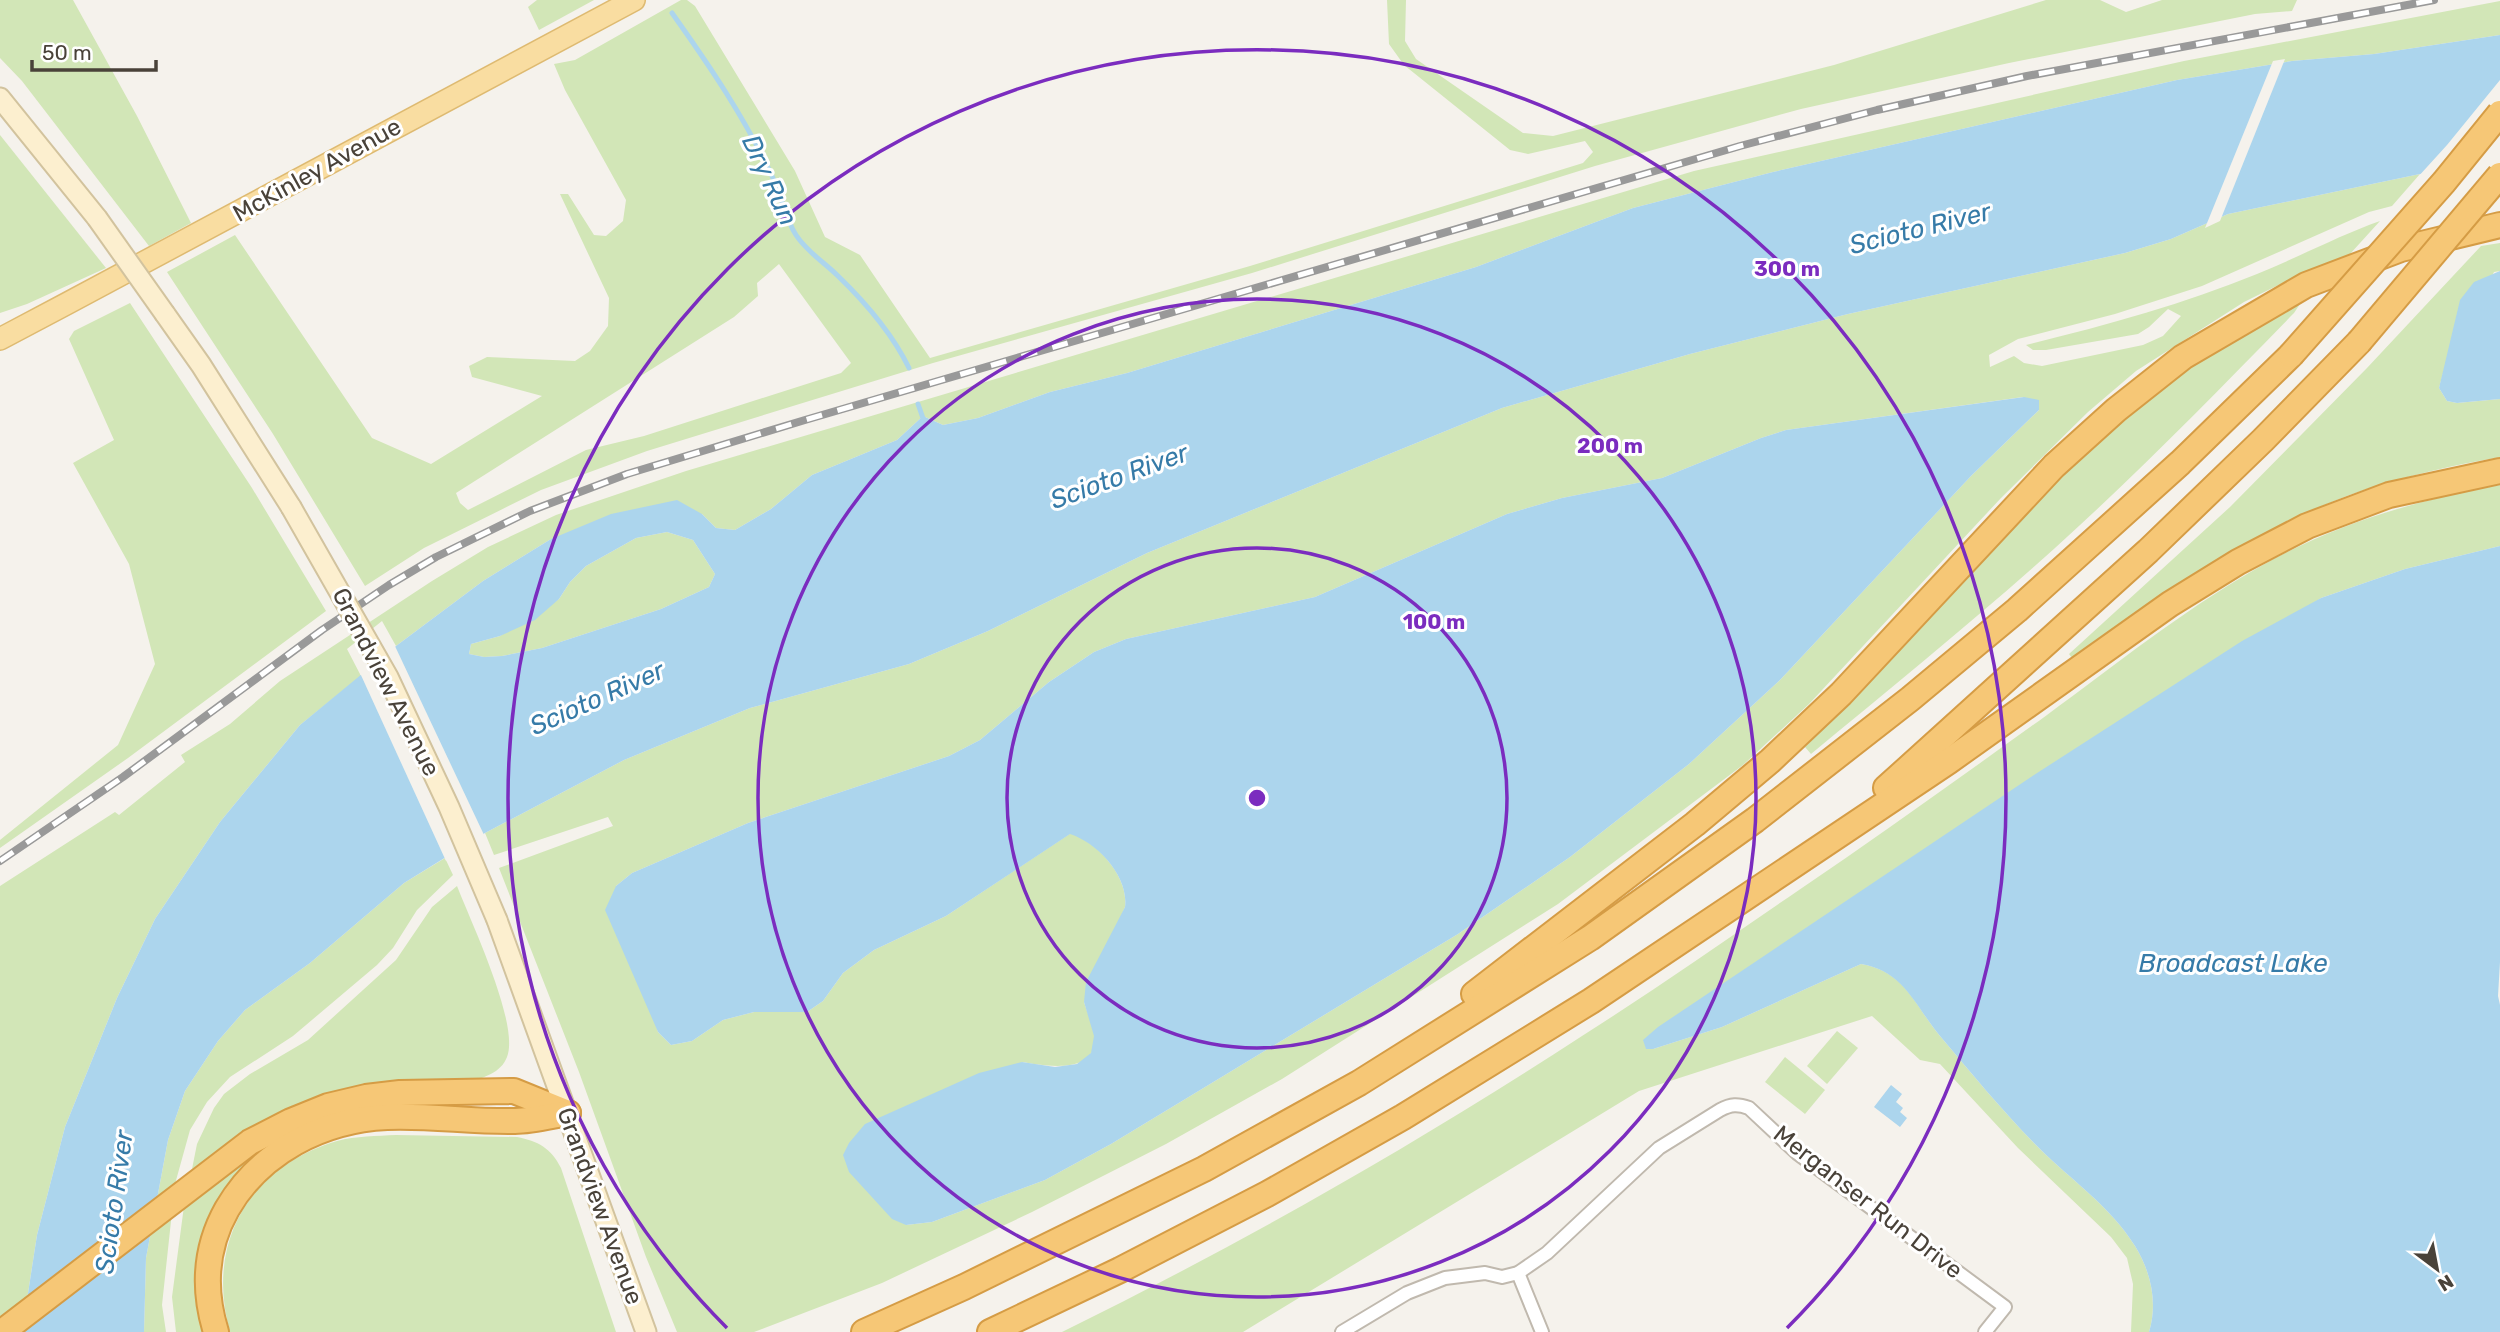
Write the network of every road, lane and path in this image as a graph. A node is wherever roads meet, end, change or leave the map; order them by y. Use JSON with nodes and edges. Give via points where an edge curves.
{"nodes":[{"id":1,"x":634,"y":0,"type":"edge"},
{"id":2,"x":0,"y":98,"type":"edge"},
{"id":3,"x":2500,"y":113,"type":"edge"},
{"id":4,"x":2500,"y":175,"type":"edge"},
{"id":5,"x":2500,"y":225,"type":"edge"},
{"id":6,"x":54,"y":311,"type":"junction"},
{"id":7,"x":0,"y":322,"type":"edge"},
{"id":8,"x":0,"y":339,"type":"edge"},
{"id":9,"x":2500,"y":471,"type":"edge"},
{"id":10,"x":1830,"y":841,"type":"junction"},
{"id":11,"x":1359,"y":1083,"type":"junction"},
{"id":12,"x":568,"y":1113,"type":"junction"},
{"id":13,"x":1518,"y":1273,"type":"junction"},
{"id":14,"x":643,"y":1326,"type":"edge"},
{"id":15,"x":2,"y":1332,"type":"edge"},
{"id":16,"x":216,"y":1332,"type":"edge"},
{"id":17,"x":864,"y":1332,"type":"edge"},
{"id":18,"x":990,"y":1332,"type":"edge"},
{"id":19,"x":1342,"y":1332,"type":"edge"},
{"id":20,"x":1542,"y":1332,"type":"edge"},
{"id":21,"x":1984,"y":1332,"type":"edge"}],
"edges":[{"from":1,"to":6,"type":"main road","name":"McKinley Avenue"},
{"from":2,"to":12,"type":"main road","name":"Grandview Avenue","bridge":true,"via":[[97,218],[201,365],[291,507],[388,677],[497,920]]},
{"from":3,"to":11,"type":"highway","bridge":true,"via":[[2291,355],[2017,610],[1766,812],[1590,938]]},
{"from":4,"to":10,"type":"highway","bridge":true,"via":[[2359,342],[2263,440]]},
{"from":5,"to":11,"type":"highway","via":[[2401,249],[2306,285],[2174,364],[2054,466],[1841,694],[1770,761]]},
{"from":6,"to":7,"type":"main road"},
{"from":6,"to":8,"type":"main road","name":"McKinley Avenue"},
{"from":9,"to":10,"type":"highway","via":[[2389,495],[2307,526],[2238,562],[2169,604]]},
{"from":10,"to":18,"type":"highway","via":[[1591,1000],[1403,1117],[1267,1194]]},
{"from":11,"to":17,"type":"highway","via":[[1204,1169]]},
{"from":12,"to":14,"type":"main road","name":"Grandview Avenue"},
{"from":12,"to":15,"type":"highway","via":[[514,1091],[400,1093],[328,1106],[250,1142]]},
{"from":12,"to":16,"type":"highway","via":[[518,1121],[386,1117],[344,1123],[275,1154],[238,1191],[215,1236],[207,1287]]},
{"from":13,"to":19,"type":"street","via":[[1445,1278],[1407,1293]]},
{"from":13,"to":20,"type":"street"},
{"from":13,"to":21,"type":"street","name":"Merganser Run Drive","via":[[1547,1253],[1659,1148],[1729,1105],[1740,1104],[1797,1153],[2006,1307]]}]}
